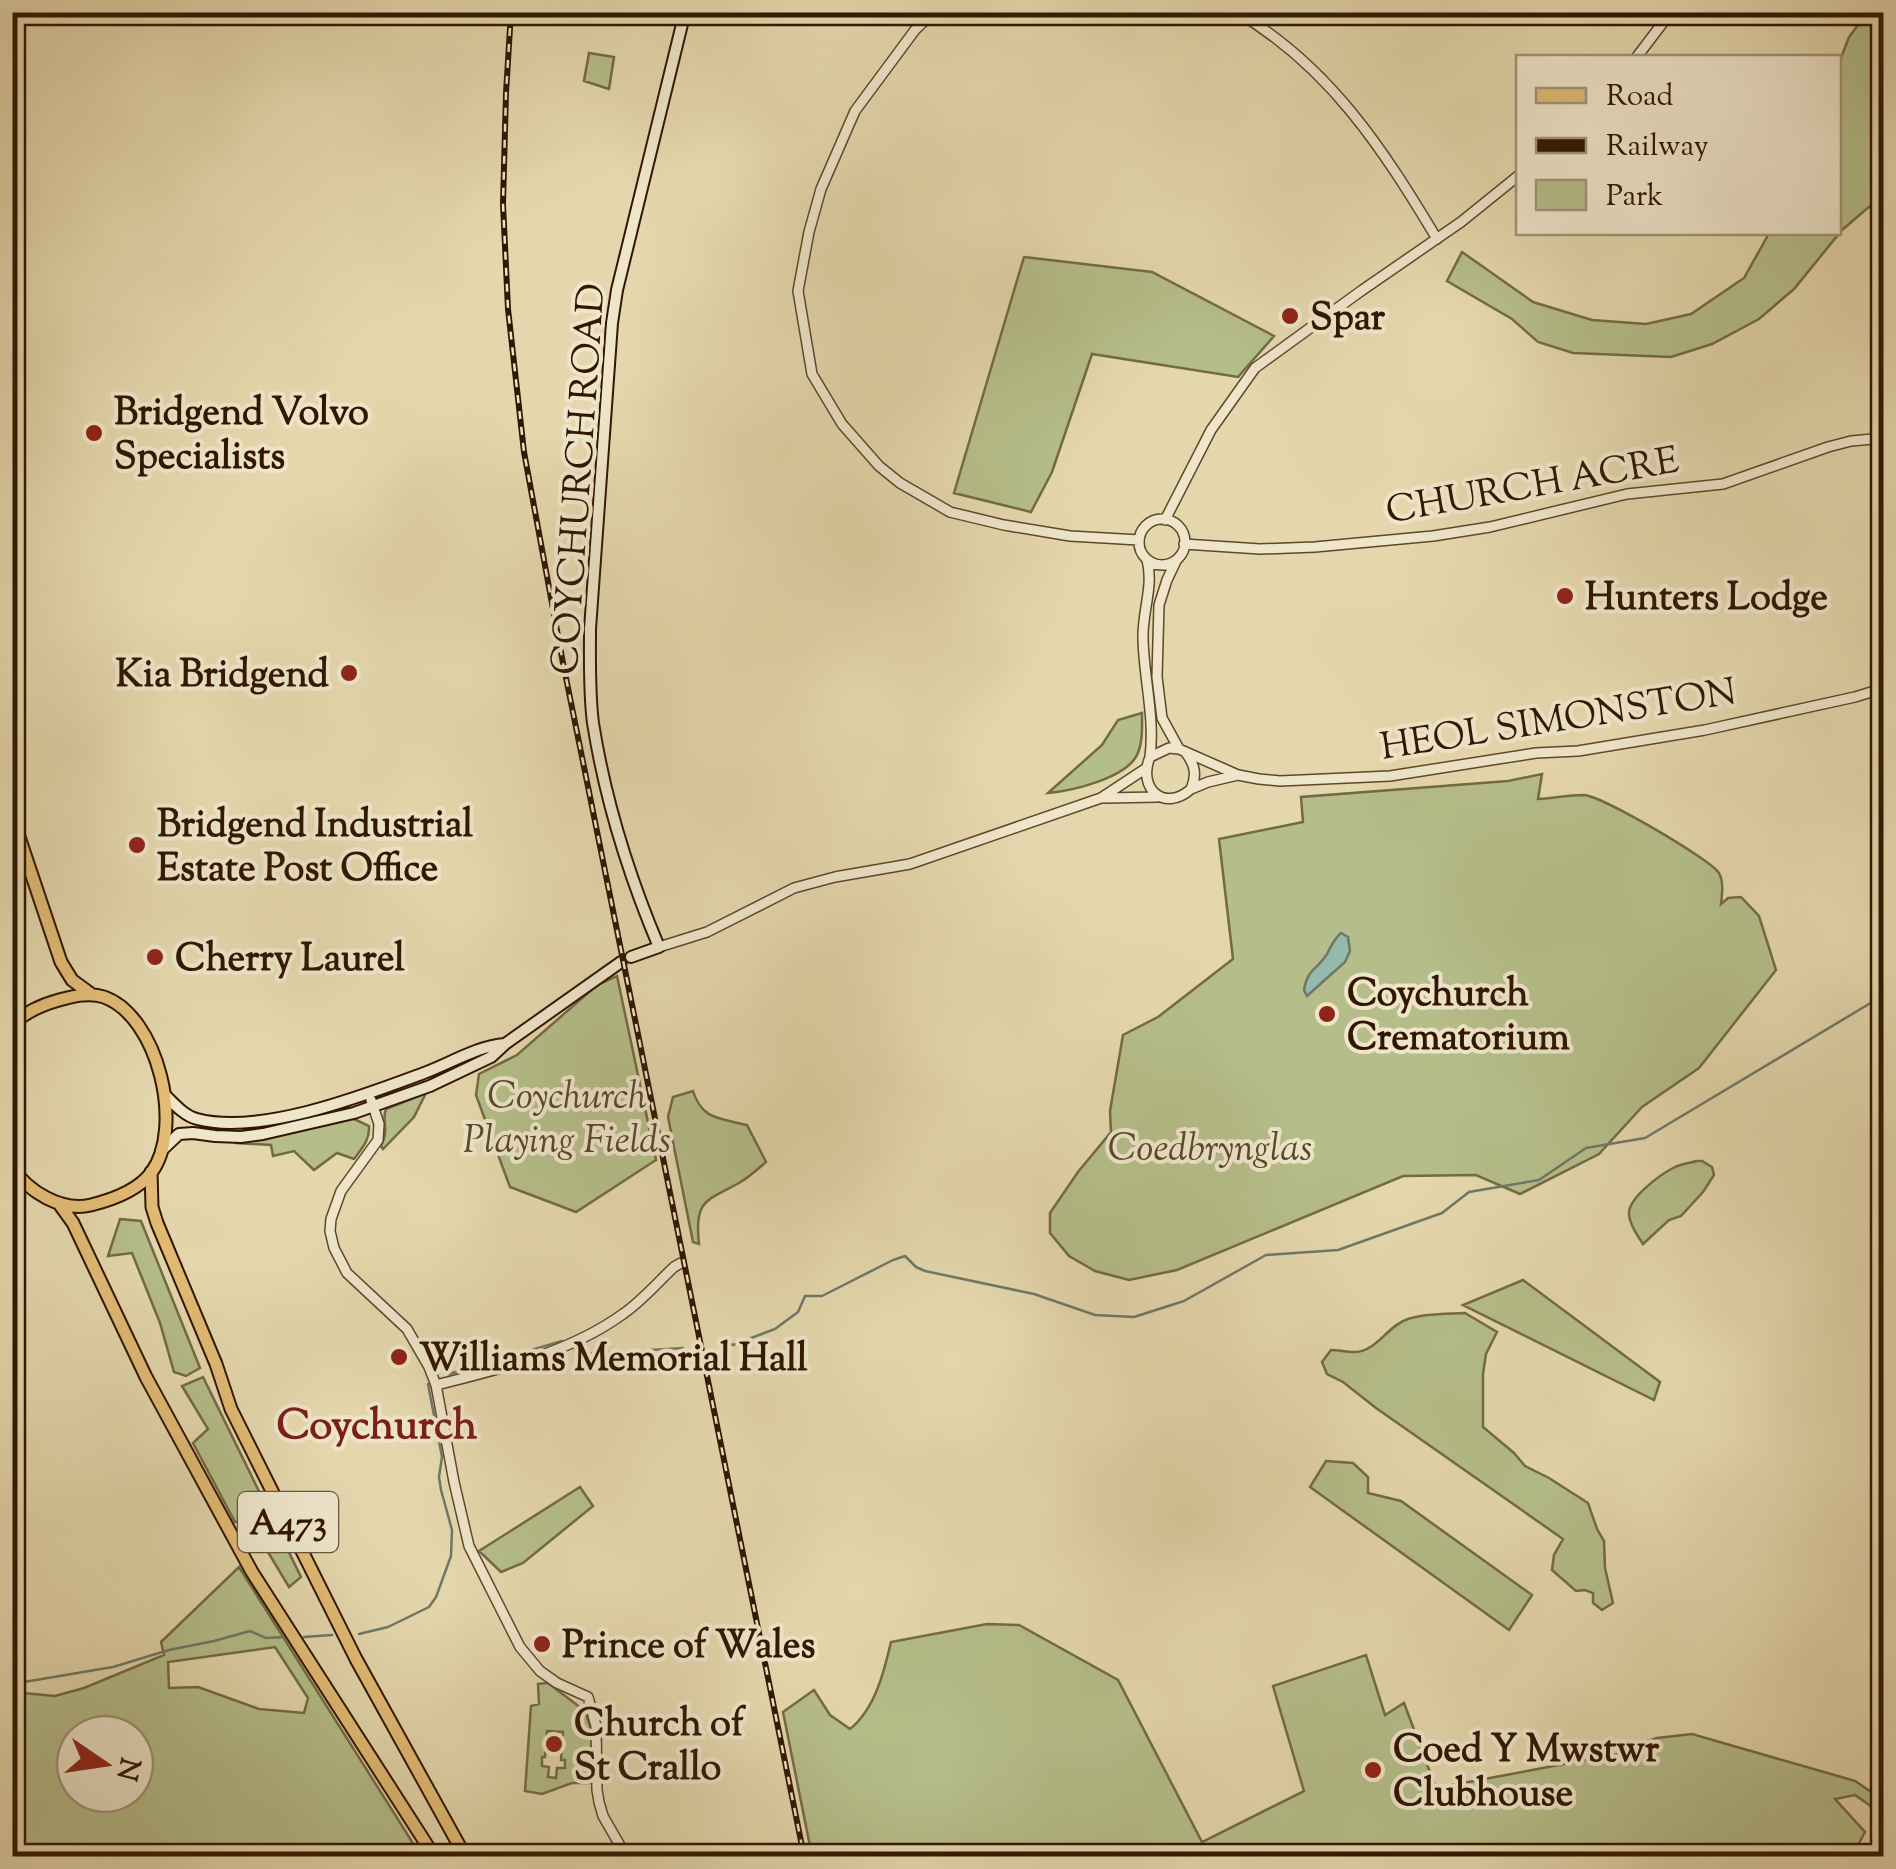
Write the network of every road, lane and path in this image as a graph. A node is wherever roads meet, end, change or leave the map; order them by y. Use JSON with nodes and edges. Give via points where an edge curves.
{"nodes":[{"id":1,"x":685,"y":12,"type":"edge"},
{"id":2,"x":934,"y":12,"type":"edge"},
{"id":3,"x":1237,"y":12,"type":"edge"},
{"id":4,"x":1671,"y":12,"type":"edge"},
{"id":5,"x":1638,"y":55,"type":"edge"},
{"id":6,"x":1516,"y":178,"type":"edge"},
{"id":7,"x":1438,"y":239,"type":"junction"},
{"id":8,"x":1884,"y":438,"type":"edge"},
{"id":9,"x":1164,"y":520,"type":"junction"},
{"id":10,"x":1139,"y":540,"type":"junction"},
{"id":11,"x":1184,"y":544,"type":"junction"},
{"id":12,"x":1147,"y":560,"type":"junction"},
{"id":13,"x":1176,"y":562,"type":"junction"},
{"id":14,"x":1884,"y":688,"type":"edge"},
{"id":15,"x":1182,"y":751,"type":"junction"},
{"id":16,"x":1150,"y":757,"type":"junction"},
{"id":17,"x":1145,"y":769,"type":"junction"},
{"id":18,"x":1238,"y":775,"type":"junction"},
{"id":19,"x":1191,"y":789,"type":"junction"},
{"id":20,"x":1161,"y":797,"type":"junction"},
{"id":21,"x":1101,"y":798,"type":"junction"},
{"id":22,"x":12,"y":816,"type":"edge"},
{"id":23,"x":658,"y":947,"type":"junction"},
{"id":24,"x":91,"y":994,"type":"junction"},
{"id":25,"x":12,"y":1025,"type":"edge"},
{"id":26,"x":505,"y":1044,"type":"junction"},
{"id":27,"x":368,"y":1093,"type":"junction"},
{"id":28,"x":166,"y":1096,"type":"junction"},
{"id":29,"x":373,"y":1107,"type":"junction"},
{"id":30,"x":161,"y":1151,"type":"junction"},
{"id":31,"x":152,"y":1172,"type":"junction"},
{"id":32,"x":14,"y":1173,"type":"edge"},
{"id":33,"x":60,"y":1205,"type":"junction"},
{"id":34,"x":681,"y":1263,"type":"dead end"},
{"id":35,"x":436,"y":1385,"type":"junction"},
{"id":36,"x":434,"y":1856,"type":"edge"},
{"id":37,"x":465,"y":1856,"type":"edge"},
{"id":38,"x":626,"y":1856,"type":"edge"}],
"edges":[{"from":1,"to":23,"type":"main road","name":"COYCHURCH ROAD","via":[[617,290],[590,629],[589,679],[601,761]]},
{"from":2,"to":10,"type":"street","via":[[855,111],[820,189],[798,291],[812,374],[842,424],[879,466],[950,512],[1051,533]]},
{"from":3,"to":7,"type":"street","via":[[1303,61],[1358,116]]},
{"from":4,"to":5,"type":"street"},
{"from":6,"to":7,"type":"street"},
{"from":7,"to":9,"type":"street","via":[[1256,368],[1211,430]]},
{"from":8,"to":11,"type":"street","name":"CHURCH ACRE","via":[[1828,447],[1723,484],[1627,494],[1433,536],[1264,549]]},
{"from":9,"to":10,"type":"street","via":[[1148,523]]},
{"from":9,"to":11,"type":"street","via":[[1180,528]]},
{"from":10,"to":12,"type":"street"},
{"from":11,"to":13,"type":"street"},
{"from":12,"to":13,"type":"street"},
{"from":12,"to":16,"type":"street","via":[[1142,636]]},
{"from":13,"to":15,"type":"street","via":[[1159,605],[1157,677],[1162,718]]},
{"from":14,"to":18,"type":"street","name":"HEOL SIMONSTON","via":[[1705,730],[1578,751],[1390,776],[1280,781]]},
{"from":15,"to":16,"type":"street"},
{"from":15,"to":18,"type":"street","name":"HEOL SIMONSTON"},
{"from":15,"to":19,"type":"street","via":[[1195,771]]},
{"from":16,"to":17,"type":"street"},
{"from":17,"to":20,"type":"street"},
{"from":17,"to":21,"type":"street"},
{"from":18,"to":19,"type":"street","name":"HEOL SIMONSTON"},
{"from":19,"to":20,"type":"street","via":[[1177,798]]},
{"from":20,"to":21,"type":"street"},
{"from":21,"to":23,"type":"street","via":[[910,864],[794,888],[707,932]]},
{"from":22,"to":24,"type":"main road","via":[[61,962]]},
{"from":23,"to":26,"type":"main road","via":[[626,960]]},
{"from":24,"to":25,"type":"main road","via":[[39,1007]]},
{"from":24,"to":28,"type":"main road","via":[[113,1001],[137,1025]]},
{"from":26,"to":27,"type":"main road"},
{"from":26,"to":29,"type":"main road","via":[[492,1058]]},
{"from":27,"to":28,"type":"main road","via":[[246,1122],[197,1119]]},
{"from":27,"to":29,"type":"street"},
{"from":28,"to":30,"type":"main road"},
{"from":29,"to":30,"type":"main road","via":[[242,1137],[179,1134]]},
{"from":29,"to":35,"type":"street","via":[[378,1140],[340,1191],[330,1231],[347,1273],[407,1329]]},
{"from":30,"to":31,"type":"main road"},
{"from":31,"to":33,"type":"main road","via":[[102,1202]]},
{"from":31,"to":37,"type":"main road","number":"A473","via":[[157,1223],[231,1409],[356,1659]]},
{"from":32,"to":33,"type":"main road"},
{"from":33,"to":36,"type":"main road","number":"A473","via":[[252,1572]]},
{"from":34,"to":35,"type":"street","via":[[621,1316],[570,1345]]},
{"from":35,"to":38,"type":"street","via":[[469,1546],[520,1647],[540,1670],[588,1697],[603,1816]]}]}
